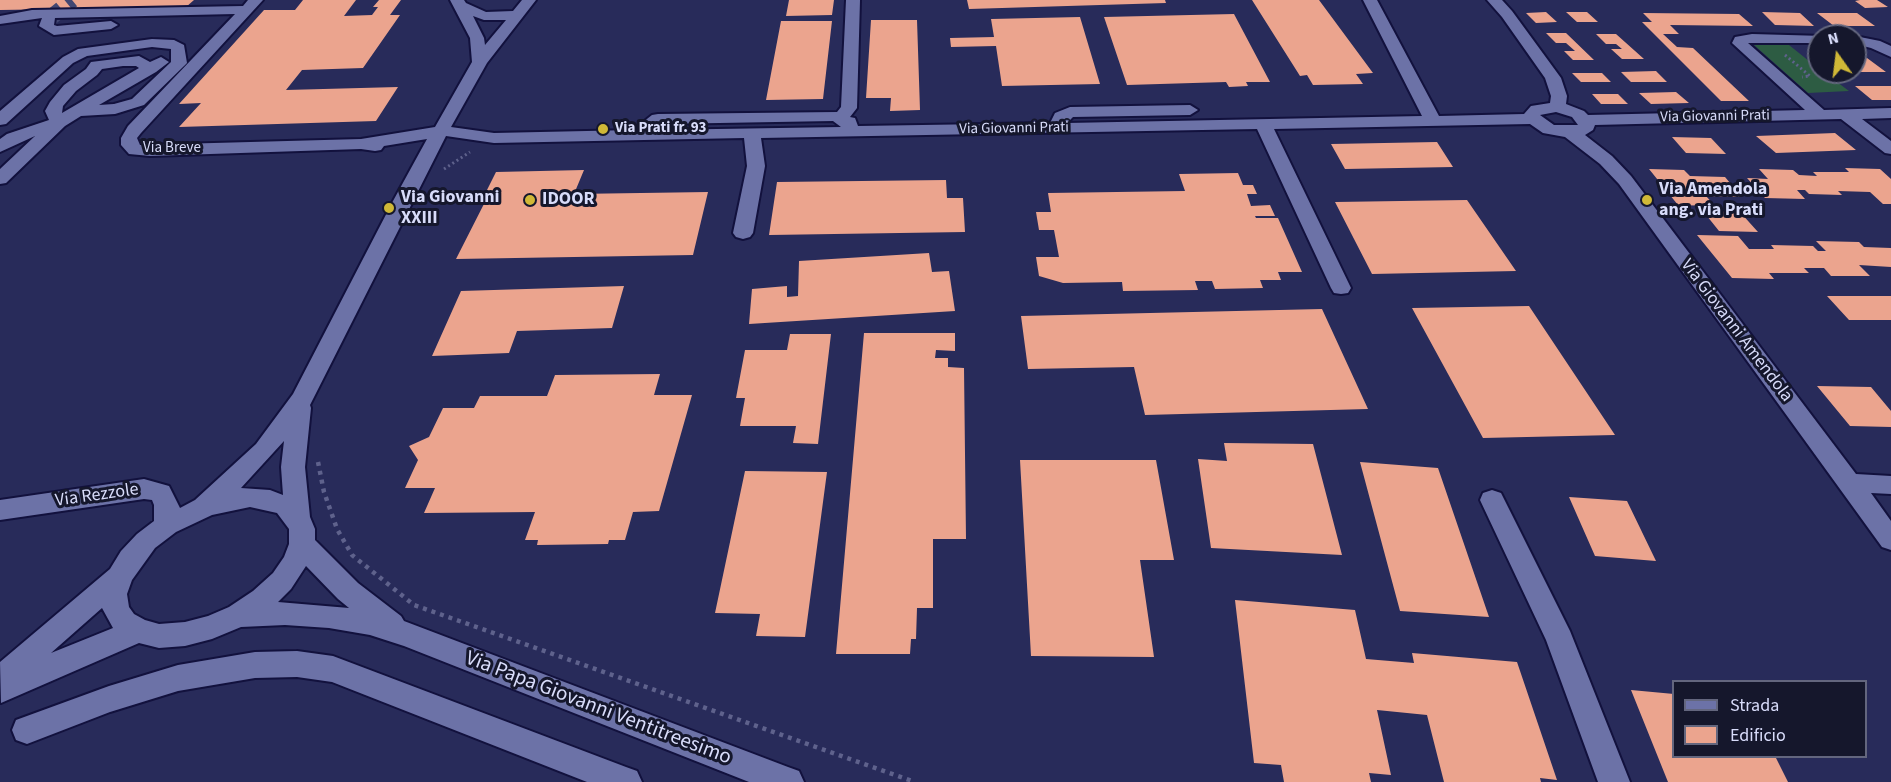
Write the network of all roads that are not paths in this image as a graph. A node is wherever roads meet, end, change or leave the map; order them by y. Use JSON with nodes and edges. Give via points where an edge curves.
{"nodes":[{"id":1,"x":209,"y":0,"type":"edge"},
{"id":2,"x":478,"y":0,"type":"edge"},
{"id":3,"x":853,"y":0,"type":"edge"},
{"id":4,"x":1370,"y":0,"type":"edge"},
{"id":5,"x":1494,"y":0,"type":"edge"},
{"id":6,"x":459,"y":3,"type":"edge"},
{"id":7,"x":251,"y":5,"type":"edge"},
{"id":8,"x":521,"y":9,"type":"edge"},
{"id":9,"x":198,"y":11,"type":"junction"},
{"id":10,"x":49,"y":18,"type":"dead end"},
{"id":11,"x":0,"y":20,"type":"edge"},
{"id":12,"x":1807,"y":39,"type":"edge"},
{"id":13,"x":1867,"y":42,"type":"edge"},
{"id":14,"x":1891,"y":52,"type":"edge"},
{"id":15,"x":181,"y":55,"type":"junction"},
{"id":16,"x":480,"y":62,"type":"junction"},
{"id":17,"x":151,"y":69,"type":"junction"},
{"id":18,"x":1557,"y":107,"type":"junction"},
{"id":19,"x":77,"y":111,"type":"junction"},
{"id":20,"x":1891,"y":112,"type":"edge"},
{"id":21,"x":1845,"y":114,"type":"junction"},
{"id":22,"x":1820,"y":115,"type":"junction"},
{"id":23,"x":841,"y":117,"type":"junction"},
{"id":24,"x":1534,"y":119,"type":"junction"},
{"id":25,"x":0,"y":120,"type":"edge"},
{"id":26,"x":1433,"y":121,"type":"junction"},
{"id":27,"x":59,"y":122,"type":"junction"},
{"id":28,"x":1269,"y":124,"type":"junction"},
{"id":29,"x":1577,"y":126,"type":"junction"},
{"id":30,"x":441,"y":130,"type":"junction"},
{"id":31,"x":851,"y":133,"type":"junction"},
{"id":32,"x":638,"y":135,"type":"junction"},
{"id":33,"x":752,"y":135,"type":"junction"},
{"id":34,"x":494,"y":138,"type":"junction"},
{"id":35,"x":361,"y":144,"type":"junction"},
{"id":36,"x":0,"y":147,"type":"edge"},
{"id":37,"x":1891,"y":149,"type":"edge"},
{"id":38,"x":428,"y":156,"type":"junction"},
{"id":39,"x":0,"y":179,"type":"edge"},
{"id":40,"x":743,"y":233,"type":"dead end"},
{"id":41,"x":1341,"y":288,"type":"dead end"},
{"id":42,"x":303,"y":397,"type":"junction"},
{"id":43,"x":1849,"y":483,"type":"junction"},
{"id":44,"x":1891,"y":485,"type":"edge"},
{"id":45,"x":1492,"y":500,"type":"dead end"},
{"id":46,"x":204,"y":507,"type":"junction"},
{"id":47,"x":0,"y":510,"type":"edge"},
{"id":48,"x":297,"y":517,"type":"junction"},
{"id":49,"x":167,"y":525,"type":"junction"},
{"id":50,"x":1891,"y":540,"type":"edge"},
{"id":51,"x":302,"y":544,"type":"junction"},
{"id":52,"x":119,"y":578,"type":"junction"},
{"id":53,"x":239,"y":615,"type":"junction"},
{"id":54,"x":138,"y":631,"type":"junction"},
{"id":55,"x":408,"y":635,"type":"junction"},
{"id":56,"x":0,"y":680,"type":"edge"},
{"id":57,"x":0,"y":690,"type":"edge"},
{"id":58,"x":27,"y":730,"type":"dead end"},
{"id":59,"x":626,"y":782,"type":"edge"},
{"id":60,"x":788,"y":782,"type":"edge"},
{"id":61,"x":1614,"y":782,"type":"edge"}],
"edges":[{"from":1,"to":9,"type":"street"},
{"from":2,"to":8,"type":"street"},
{"from":3,"to":23,"type":"street","via":[[849,108]]},
{"from":4,"to":26,"type":"street"},
{"from":5,"to":18,"type":"street","via":[[1553,78],[1559,96]]},
{"from":6,"to":8,"type":"street","via":[[484,16]]},
{"from":6,"to":16,"type":"street","via":[[477,39]]},
{"from":7,"to":9,"type":"street","name":"Via Breve"},
{"from":7,"to":35,"type":"street","name":"Via Breve","via":[[134,130],[130,145],[135,150],[150,151]]},
{"from":8,"to":16,"type":"street"},
{"from":9,"to":10,"type":"street","via":[[54,31],[46,26]]},
{"from":9,"to":11,"type":"street","name":"Via Breve","via":[[32,14]]},
{"from":12,"to":22,"type":"street","via":[[1752,38],[1739,43]]},
{"from":13,"to":14,"type":"street"},
{"from":15,"to":17,"type":"street"},
{"from":15,"to":19,"type":"street","via":[[179,63],[138,102],[115,109]]},
{"from":15,"to":25,"type":"street","via":[[174,44],[163,43],[83,52],[68,60]]},
{"from":16,"to":30,"type":"street"},
{"from":17,"to":19,"type":"street"},
{"from":17,"to":27,"type":"street","via":[[139,61],[96,65],[56,105],[53,111]]},
{"from":18,"to":24,"type":"street","name":"Via Giovanni Prati","via":[[1537,109],[1532,115]]},
{"from":18,"to":29,"type":"street","name":"Via Giovanni Prati","via":[[1573,112]]},
{"from":19,"to":27,"type":"street"},
{"from":20,"to":21,"type":"street","name":"Via Giovanni Prati"},
{"from":21,"to":22,"type":"street","name":"Via Giovanni Prati"},
{"from":21,"to":37,"type":"street"},
{"from":22,"to":29,"type":"street","name":"Via Giovanni Prati"},
{"from":23,"to":31,"type":"street","via":[[849,122]]},
{"from":23,"to":32,"type":"street","via":[[658,119]]},
{"from":24,"to":26,"type":"street","name":"Via Giovanni Prati"},
{"from":24,"to":29,"type":"street","name":"Via Giovanni Prati","via":[[1548,129]]},
{"from":26,"to":28,"type":"street","name":"Via Giovanni Prati"},
{"from":27,"to":36,"type":"street","via":[[13,138]]},
{"from":27,"to":39,"type":"street"},
{"from":28,"to":31,"type":"street","name":"Via Giovanni Prati","via":[[1057,128],[916,138]]},
{"from":28,"to":41,"type":"street"},
{"from":29,"to":43,"type":"street","name":"Via Giovanni Amendola","via":[[1625,180]]},
{"from":30,"to":34,"type":"street","name":"Via Giovanni Prati"},
{"from":30,"to":35,"type":"street","name":"Via Giovanni Prati"},
{"from":30,"to":38,"type":"street"},
{"from":31,"to":33,"type":"street","name":"Via Giovanni Prati"},
{"from":32,"to":33,"type":"street","name":"Via Giovanni Prati"},
{"from":32,"to":34,"type":"street","name":"Via Giovanni Prati"},
{"from":33,"to":40,"type":"street","via":[[756,166]]},
{"from":34,"to":38,"type":"street","name":"Via Giovanni Prati"},
{"from":35,"to":38,"type":"street","via":[[403,146]]},
{"from":38,"to":42,"type":"street"},
{"from":42,"to":46,"type":"street","via":[[264,450]]},
{"from":42,"to":48,"type":"street","via":[[293,467]]},
{"from":43,"to":44,"type":"street"},
{"from":43,"to":50,"type":"street","name":"Via Giovanni Amendola"},
{"from":45,"to":61,"type":"street","via":[[1560,640]]},
{"from":46,"to":48,"type":"street","via":[[250,497],[286,506]]},
{"from":46,"to":49,"type":"street"},
{"from":47,"to":49,"type":"street","name":"Via Rezzole","via":[[144,489],[160,493],[167,505]]},
{"from":48,"to":51,"type":"street"},
{"from":49,"to":52,"type":"street","via":[[130,559]]},
{"from":51,"to":53,"type":"street","via":[[282,581]]},
{"from":51,"to":55,"type":"street","name":"Via Papa Giovanni Ventitreesimo","via":[[348,591]]},
{"from":52,"to":54,"type":"street","via":[[114,594],[116,610],[124,622]]},
{"from":52,"to":56,"type":"street"},
{"from":53,"to":54,"type":"street","via":[[185,634],[159,636]]},
{"from":53,"to":55,"type":"street","name":"Via Papa Giovanni Ventitreesimo","via":[[329,615]]},
{"from":54,"to":57,"type":"street"},
{"from":55,"to":60,"type":"street","name":"Via Papa Giovanni Ventitreesimo"},
{"from":58,"to":59,"type":"street","via":[[178,678],[255,665],[297,664],[333,669]]}]}
